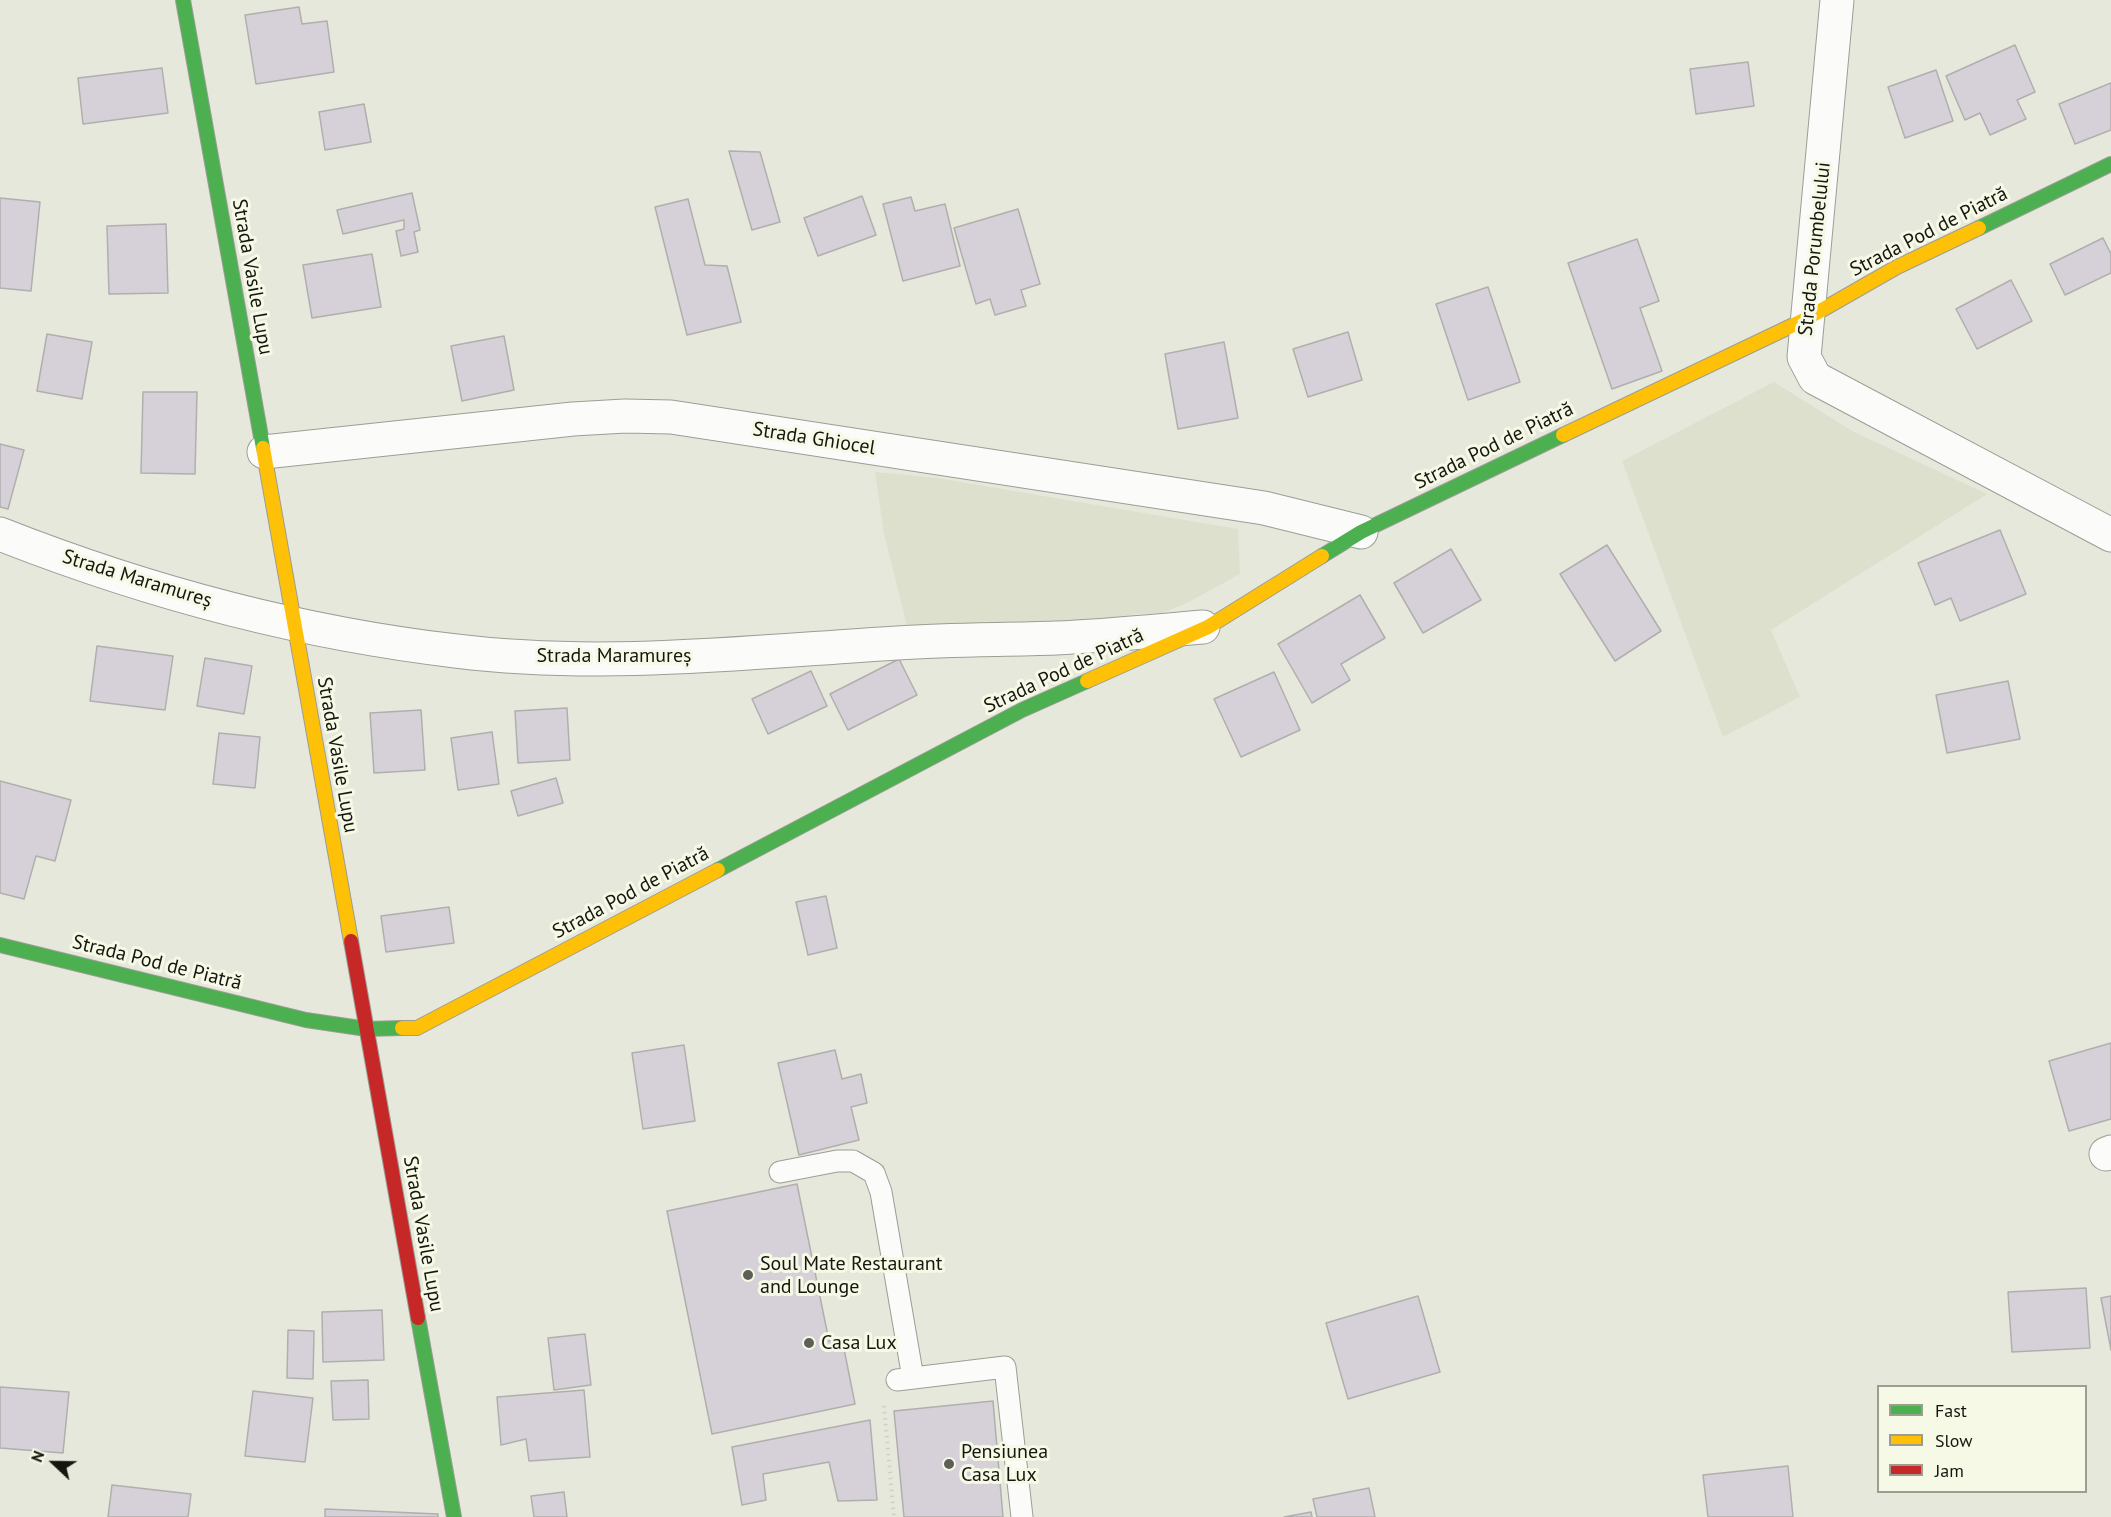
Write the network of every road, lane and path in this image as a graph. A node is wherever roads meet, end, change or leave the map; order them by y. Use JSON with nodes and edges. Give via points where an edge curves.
{"nodes":[{"id":1,"x":183,"y":0,"type":"edge"},
{"id":2,"x":1837,"y":0,"type":"edge"},
{"id":3,"x":2111,"y":165,"type":"edge"},
{"id":4,"x":1806,"y":319,"type":"junction"},
{"id":5,"x":264,"y":452,"type":"junction"},
{"id":6,"x":1361,"y":532,"type":"junction"},
{"id":7,"x":0,"y":534,"type":"edge"},
{"id":8,"x":2111,"y":535,"type":"edge"},
{"id":9,"x":295,"y":626,"type":"junction"},
{"id":10,"x":1208,"y":627,"type":"junction"},
{"id":11,"x":0,"y":945,"type":"edge"},
{"id":12,"x":367,"y":1029,"type":"junction"},
{"id":13,"x":780,"y":1172,"type":"dead end"},
{"id":14,"x":887,"y":1438,"type":"dead end"},
{"id":15,"x":454,"y":1517,"type":"edge"},
{"id":16,"x":894,"y":1517,"type":"edge"},
{"id":17,"x":1022,"y":1517,"type":"edge"}],
"edges":[{"from":1,"to":5,"type":"street","name":"Strada Vasile Lupu"},
{"from":2,"to":4,"type":"street","name":"Strada Porumbelului"},
{"from":3,"to":4,"type":"street","name":"Strada Pod de Piatră","via":[[1897,267]]},
{"from":4,"to":6,"type":"street","name":"Strada Pod de Piatră"},
{"from":4,"to":8,"type":"street","name":"Strada Porumbelului","via":[[1804,357],[1815,378]]},
{"from":5,"to":6,"type":"street","name":"Strada Ghiocel","via":[[573,419],[671,417],[1264,508]]},
{"from":5,"to":9,"type":"street","name":"Strada Vasile Lupu"},
{"from":6,"to":10,"type":"street","name":"Strada Pod de Piatră"},
{"from":7,"to":9,"type":"street","name":"Strada Maramureș","via":[[144,583]]},
{"from":9,"to":10,"type":"street","name":"Strada Maramureș","via":[[457,651],[587,660],[746,654],[899,642],[1059,638]]},
{"from":9,"to":12,"type":"street","name":"Strada Vasile Lupu"},
{"from":10,"to":12,"type":"street","name":"Strada Pod de Piatră","via":[[1022,710],[417,1028]]},
{"from":11,"to":12,"type":"street","name":"Strada Pod de Piatră","via":[[306,1020]]},
{"from":12,"to":15,"type":"street","name":"Strada Vasile Lupu"},
{"from":13,"to":17,"type":"lane","via":[[853,1161],[874,1173],[881,1192],[905,1379],[1005,1367]]},
{"from":14,"to":16,"type":"path"}]}
